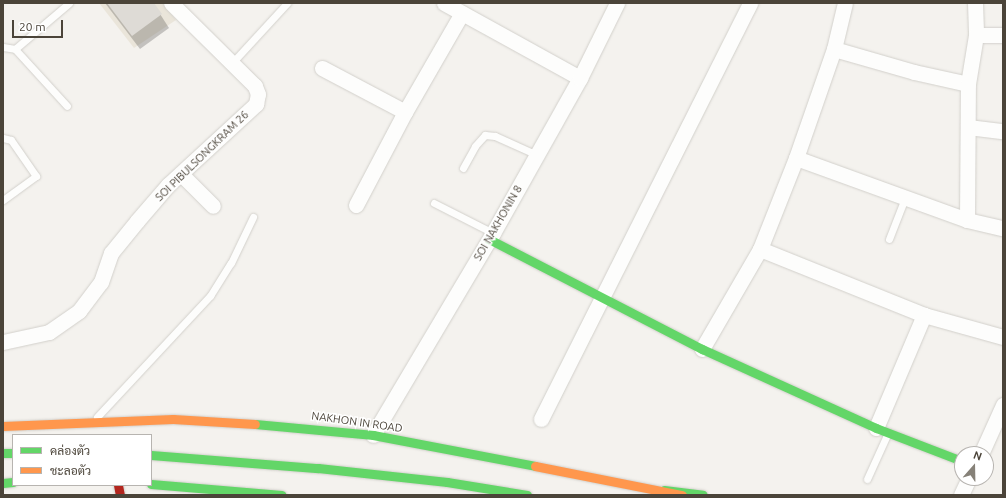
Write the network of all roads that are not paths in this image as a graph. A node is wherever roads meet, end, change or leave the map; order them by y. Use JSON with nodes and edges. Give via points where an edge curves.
{"nodes":[{"id":1,"x":69,"y":3,"type":"edge"},
{"id":2,"x":171,"y":3,"type":"edge"},
{"id":3,"x":287,"y":3,"type":"edge"},
{"id":4,"x":444,"y":3,"type":"edge"},
{"id":5,"x":750,"y":3,"type":"edge"},
{"id":6,"x":845,"y":3,"type":"edge"},
{"id":7,"x":975,"y":3,"type":"edge"},
{"id":8,"x":613,"y":4,"type":"edge"},
{"id":9,"x":462,"y":13,"type":"junction"},
{"id":10,"x":976,"y":35,"type":"junction"},
{"id":11,"x":1003,"y":35,"type":"edge"},
{"id":12,"x":3,"y":47,"type":"edge"},
{"id":13,"x":15,"y":49,"type":"junction"},
{"id":14,"x":834,"y":49,"type":"junction"},
{"id":15,"x":231,"y":64,"type":"junction"},
{"id":16,"x":322,"y":68,"type":"dead end"},
{"id":17,"x":580,"y":78,"type":"junction"},
{"id":18,"x":968,"y":84,"type":"junction"},
{"id":19,"x":67,"y":106,"type":"dead end"},
{"id":20,"x":405,"y":112,"type":"junction"},
{"id":21,"x":968,"y":127,"type":"junction"},
{"id":22,"x":1003,"y":131,"type":"edge"},
{"id":23,"x":3,"y":138,"type":"edge"},
{"id":24,"x":537,"y":155,"type":"junction"},
{"id":25,"x":796,"y":158,"type":"junction"},
{"id":26,"x":463,"y":168,"type":"dead end"},
{"id":27,"x":181,"y":174,"type":"junction"},
{"id":28,"x":905,"y":198,"type":"junction"},
{"id":29,"x":3,"y":200,"type":"edge"},
{"id":30,"x":434,"y":203,"type":"dead end"},
{"id":31,"x":356,"y":205,"type":"dead end"},
{"id":32,"x":213,"y":206,"type":"dead end"},
{"id":33,"x":253,"y":218,"type":"dead end"},
{"id":34,"x":967,"y":220,"type":"junction"},
{"id":35,"x":1003,"y":228,"type":"edge"},
{"id":36,"x":491,"y":236,"type":"junction"},
{"id":37,"x":889,"y":239,"type":"dead end"},
{"id":38,"x":760,"y":249,"type":"junction"},
{"id":39,"x":600,"y":298,"type":"junction"},
{"id":40,"x":924,"y":315,"type":"junction"},
{"id":41,"x":1003,"y":337,"type":"edge"},
{"id":42,"x":3,"y":342,"type":"edge"},
{"id":43,"x":702,"y":349,"type":"junction"},
{"id":44,"x":1003,"y":405,"type":"edge"},
{"id":45,"x":173,"y":419,"type":"junction"},
{"id":46,"x":541,"y":419,"type":"dead end"},
{"id":47,"x":93,"y":422,"type":"junction"},
{"id":48,"x":3,"y":426,"type":"edge"},
{"id":49,"x":152,"y":430,"type":"dead end"},
{"id":50,"x":882,"y":430,"type":"junction"},
{"id":51,"x":373,"y":435,"type":"junction"},
{"id":52,"x":985,"y":446,"type":"edge"},
{"id":53,"x":152,"y":455,"type":"edge"},
{"id":54,"x":954,"y":458,"type":"edge"},
{"id":55,"x":867,"y":478,"type":"dead end"},
{"id":56,"x":152,"y":484,"type":"edge"},
{"id":57,"x":648,"y":488,"type":"junction"},
{"id":58,"x":282,"y":495,"type":"edge"},
{"id":59,"x":527,"y":495,"type":"edge"},
{"id":60,"x":682,"y":495,"type":"edge"},
{"id":61,"x":703,"y":495,"type":"edge"}],
"edges":[{"from":1,"to":13,"type":"lane"},
{"from":2,"to":15,"type":"street","name":"SOI PIBULSONGKRAM 26"},
{"from":3,"to":15,"type":"lane"},
{"from":4,"to":9,"type":"street"},
{"from":5,"to":39,"type":"street"},
{"from":6,"to":14,"type":"street"},
{"from":7,"to":10,"type":"street"},
{"from":8,"to":17,"type":"street","name":"SOI NAKHONIN 8"},
{"from":9,"to":17,"type":"street"},
{"from":9,"to":20,"type":"street"},
{"from":10,"to":11,"type":"street"},
{"from":10,"to":18,"type":"street"},
{"from":12,"to":13,"type":"lane"},
{"from":13,"to":19,"type":"lane"},
{"from":14,"to":18,"type":"street","via":[[914,72]]},
{"from":14,"to":25,"type":"street"},
{"from":15,"to":27,"type":"street","name":"SOI PIBULSONGKRAM 26","via":[[254,86],[258,94],[256,104]]},
{"from":16,"to":20,"type":"street"},
{"from":17,"to":24,"type":"street","name":"SOI NAKHONIN 8"},
{"from":18,"to":21,"type":"street"},
{"from":20,"to":31,"type":"street"},
{"from":21,"to":22,"type":"street"},
{"from":21,"to":34,"type":"street"},
{"from":23,"to":29,"type":"lane","via":[[11,140],[36,176]]},
{"from":24,"to":26,"type":"lane","via":[[495,136],[485,136],[475,146]]},
{"from":24,"to":36,"type":"street","name":"SOI NAKHONIN 8"},
{"from":25,"to":28,"type":"street"},
{"from":25,"to":38,"type":"street"},
{"from":27,"to":32,"type":"street"},
{"from":27,"to":42,"type":"street","name":"SOI PIBULSONGKRAM 26","via":[[112,253],[101,282],[79,311],[49,332]]},
{"from":28,"to":34,"type":"street"},
{"from":28,"to":37,"type":"lane"},
{"from":30,"to":36,"type":"lane"},
{"from":33,"to":47,"type":"lane","via":[[231,263],[210,296]]},
{"from":34,"to":35,"type":"street"},
{"from":36,"to":39,"type":"main road"},
{"from":36,"to":51,"type":"street","name":"SOI NAKHONIN 8"},
{"from":38,"to":40,"type":"street"},
{"from":38,"to":43,"type":"street"},
{"from":39,"to":43,"type":"main road"},
{"from":39,"to":46,"type":"street"},
{"from":40,"to":41,"type":"street"},
{"from":40,"to":50,"type":"street"},
{"from":43,"to":50,"type":"main road"},
{"from":44,"to":52,"type":"street"},
{"from":45,"to":47,"type":"main road","name":"NAKHON IN ROAD"},
{"from":45,"to":49,"type":"main road"},
{"from":45,"to":51,"type":"main road","name":"NAKHON IN ROAD","via":[[318,428]]},
{"from":47,"to":48,"type":"main road","name":"NAKHON IN ROAD"},
{"from":50,"to":54,"type":"main road"},
{"from":50,"to":55,"type":"lane"},
{"from":51,"to":57,"type":"main road","name":"NAKHON IN ROAD"},
{"from":53,"to":59,"type":"main road","via":[[318,468],[448,482]]},
{"from":56,"to":58,"type":"main road"},
{"from":57,"to":60,"type":"main road"},
{"from":57,"to":61,"type":"main road","name":"NAKHON IN ROAD"}]}
